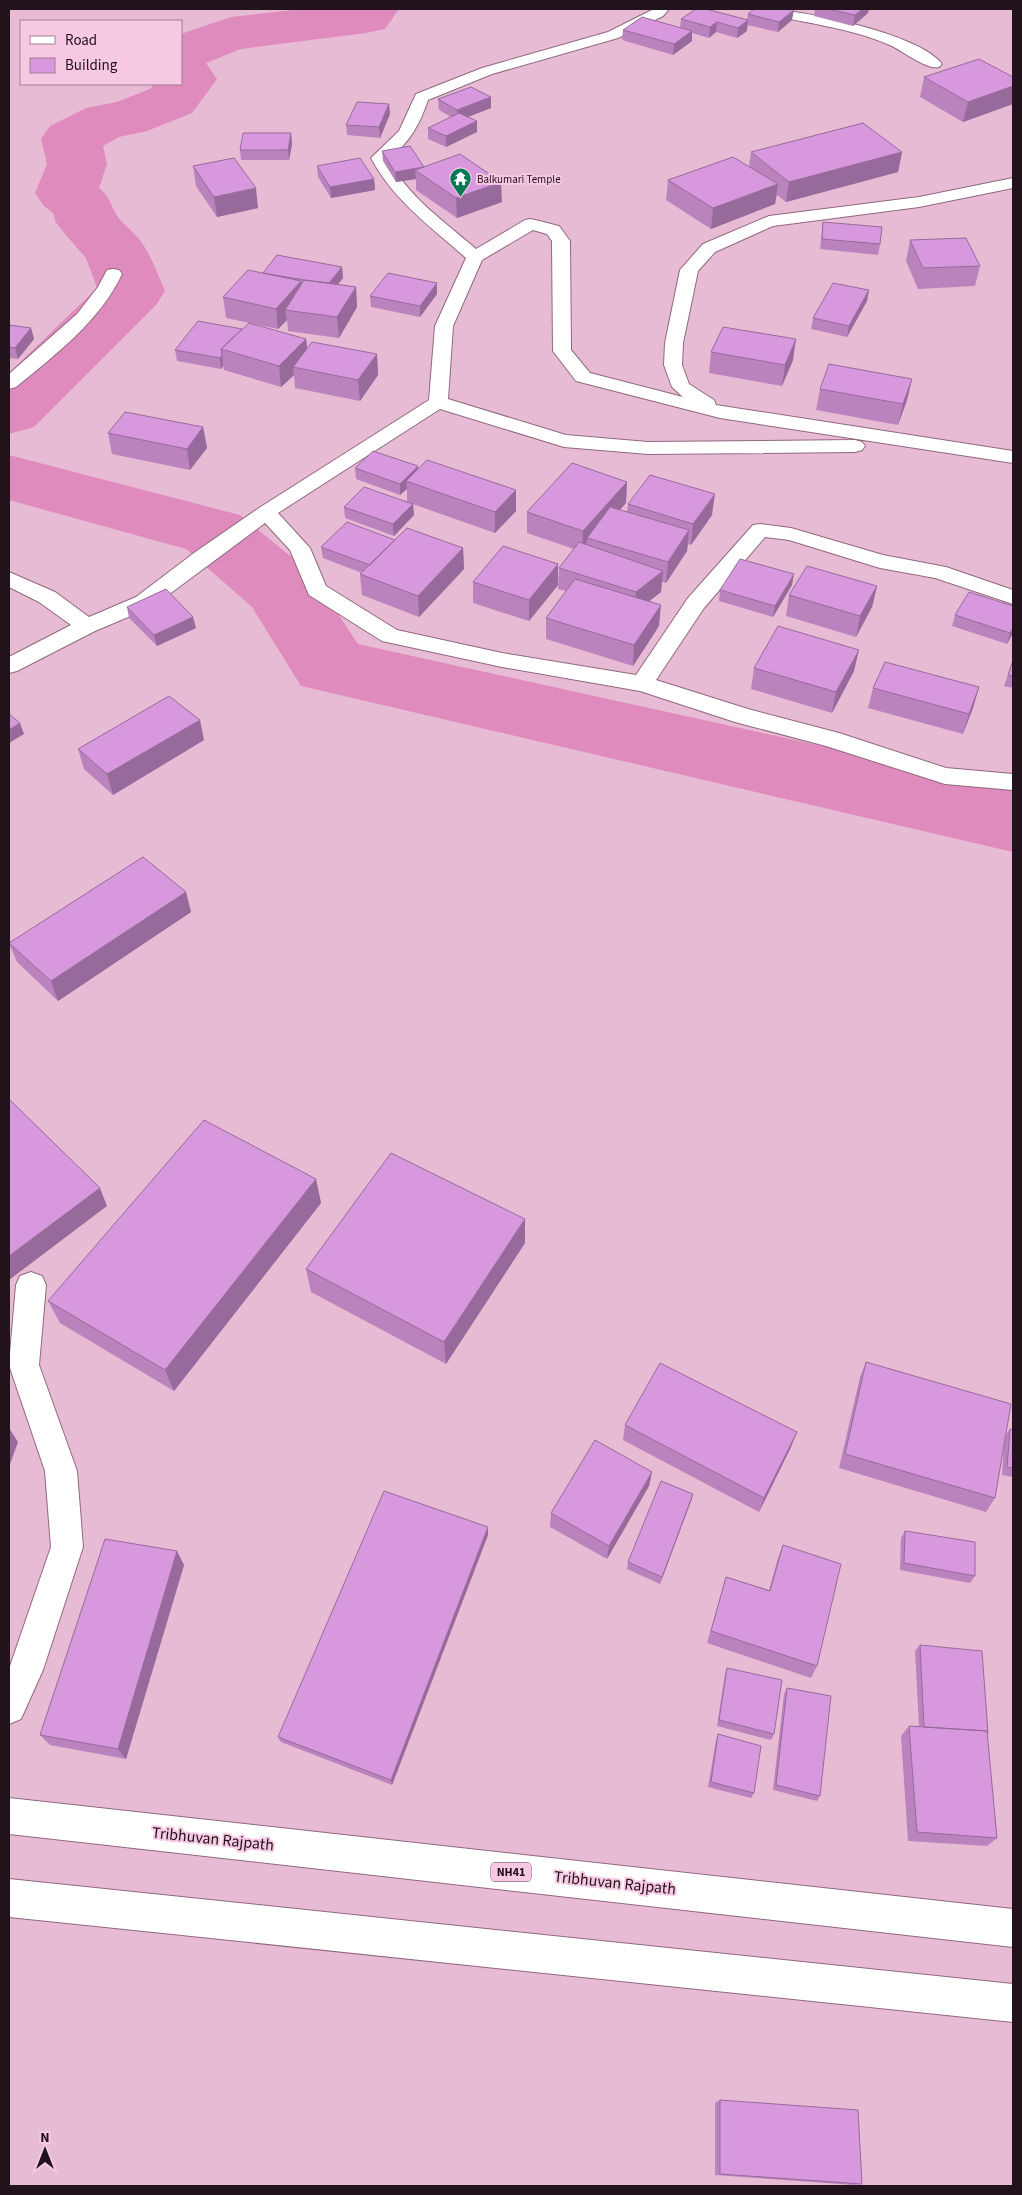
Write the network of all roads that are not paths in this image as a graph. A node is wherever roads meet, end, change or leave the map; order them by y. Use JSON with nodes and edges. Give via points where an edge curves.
{"nodes":[{"id":1,"x":662,"y":9,"type":"edge"},
{"id":2,"x":763,"y":9,"type":"edge"},
{"id":3,"x":934,"y":64,"type":"dead end"},
{"id":4,"x":1013,"y":183,"type":"edge"},
{"id":5,"x":475,"y":257,"type":"junction"},
{"id":6,"x":113,"y":274,"type":"dead end"},
{"id":7,"x":9,"y":383,"type":"edge"},
{"id":8,"x":438,"y":402,"type":"junction"},
{"id":9,"x":720,"y":412,"type":"junction"},
{"id":10,"x":908,"y":441,"type":"junction"},
{"id":11,"x":1013,"y":457,"type":"edge"},
{"id":12,"x":266,"y":512,"type":"junction"},
{"id":13,"x":9,"y":579,"type":"edge"},
{"id":14,"x":1013,"y":597,"type":"edge"},
{"id":15,"x":87,"y":626,"type":"junction"},
{"id":16,"x":9,"y":666,"type":"edge"},
{"id":17,"x":642,"y":684,"type":"junction"},
{"id":18,"x":1013,"y":782,"type":"edge"},
{"id":19,"x":31,"y":1284,"type":"dead end"},
{"id":20,"x":9,"y":1707,"type":"edge"},
{"id":21,"x":9,"y":1816,"type":"edge"},
{"id":22,"x":9,"y":1898,"type":"edge"},
{"id":23,"x":1013,"y":1928,"type":"edge"},
{"id":24,"x":1013,"y":2003,"type":"edge"}],
"edges":[{"from":1,"to":5,"type":"main road","via":[[613,35],[487,71],[421,97],[412,124],[395,147],[378,158],[404,197]]},
{"from":2,"to":3,"type":"main road","via":[[898,43],[919,52]]},
{"from":4,"to":9,"type":"main road","via":[[919,202],[769,221],[709,248],[689,270],[674,343],[673,365],[681,387]]},
{"from":5,"to":8,"type":"main road","via":[[444,326]]},
{"from":5,"to":9,"type":"main road","via":[[530,224],[553,230],[561,241],[562,351],[583,377]]},
{"from":6,"to":7,"type":"main road","via":[[110,283],[78,323]]},
{"from":8,"to":10,"type":"main road","via":[[564,441],[648,448],[882,446]]},
{"from":8,"to":12,"type":"main road"},
{"from":9,"to":10,"type":"main road"},
{"from":10,"to":11,"type":"main road"},
{"from":12,"to":15,"type":"main road","via":[[144,602]]},
{"from":12,"to":17,"type":"main road","via":[[300,548],[317,590],[390,636],[502,660]]},
{"from":13,"to":15,"type":"main road","via":[[47,597]]},
{"from":14,"to":17,"type":"main road","via":[[939,572],[880,561],[791,534],[760,530],[696,603]]},
{"from":15,"to":16,"type":"main road"},
{"from":17,"to":18,"type":"main road","via":[[945,776]]},
{"from":19,"to":20,"type":"main road","via":[[24,1365],[61,1471],[67,1547],[26,1670]]},
{"from":21,"to":23,"type":"main road","name":"Tribhuvan Rajpath","number":"NH41"},
{"from":22,"to":24,"type":"main road"}]}
